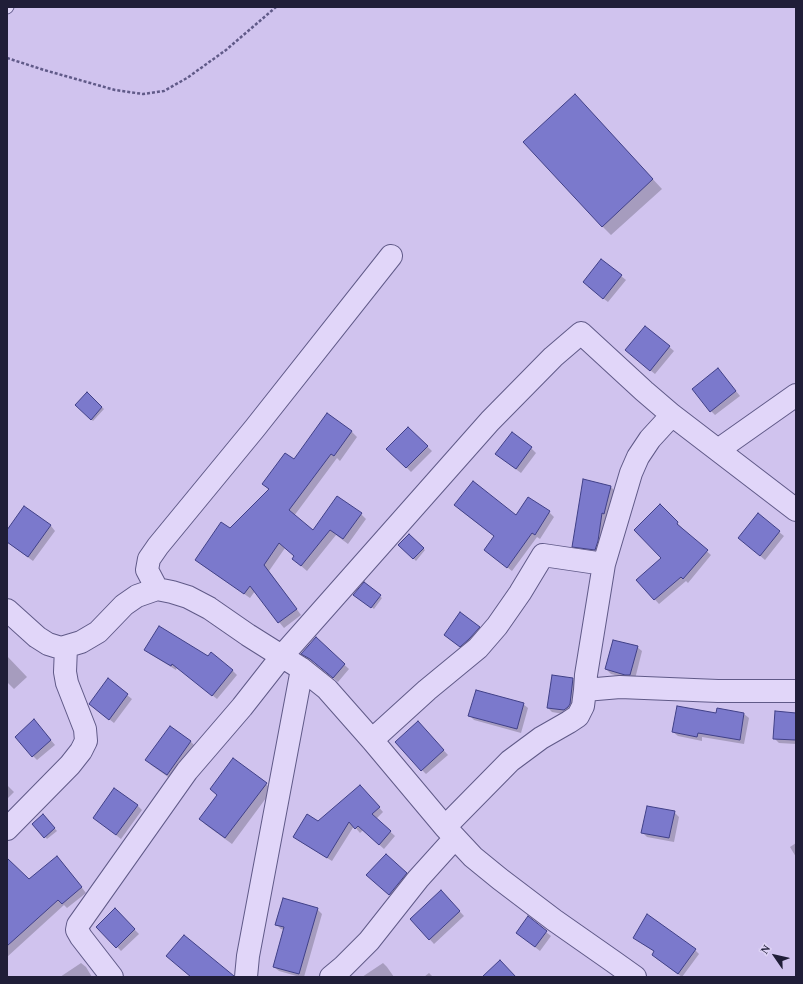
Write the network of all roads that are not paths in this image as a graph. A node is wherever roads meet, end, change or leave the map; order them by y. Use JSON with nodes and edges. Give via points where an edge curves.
{"nodes":[{"id":1,"x":391,"y":256,"type":"dead end"},
{"id":2,"x":796,"y":395,"type":"edge"},
{"id":3,"x":672,"y":415,"type":"junction"},
{"id":4,"x":718,"y":450,"type":"junction"},
{"id":5,"x":796,"y":510,"type":"edge"},
{"id":6,"x":604,"y":564,"type":"junction"},
{"id":7,"x":156,"y":589,"type":"junction"},
{"id":8,"x":7,"y":610,"type":"edge"},
{"id":9,"x":66,"y":647,"type":"junction"},
{"id":10,"x":282,"y":656,"type":"junction"},
{"id":11,"x":302,"y":670,"type":"junction"},
{"id":12,"x":585,"y":690,"type":"junction"},
{"id":13,"x":796,"y":691,"type":"edge"},
{"id":14,"x":372,"y":740,"type":"junction"},
{"id":15,"x":7,"y":829,"type":"edge"},
{"id":16,"x":450,"y":832,"type":"junction"},
{"id":17,"x":112,"y":977,"type":"edge"},
{"id":18,"x":246,"y":977,"type":"edge"},
{"id":19,"x":331,"y":977,"type":"edge"},
{"id":20,"x":635,"y":977,"type":"edge"}],
"edges":[{"from":1,"to":7,"type":"street","via":[[158,546],[149,559],[147,570]]},
{"from":2,"to":4,"type":"street"},
{"from":3,"to":4,"type":"street"},
{"from":3,"to":6,"type":"street","via":[[638,457]]},
{"from":3,"to":10,"type":"street","via":[[581,333],[553,357],[490,420]]},
{"from":4,"to":5,"type":"street"},
{"from":6,"to":12,"type":"street"},
{"from":6,"to":14,"type":"street","via":[[543,555],[501,621],[478,648]]},
{"from":7,"to":9,"type":"street","via":[[124,605],[98,632]]},
{"from":7,"to":10,"type":"street","via":[[188,597],[209,608]]},
{"from":8,"to":9,"type":"street","via":[[48,644]]},
{"from":9,"to":15,"type":"street","via":[[67,684],[85,729],[86,741],[70,765]]},
{"from":10,"to":11,"type":"street"},
{"from":10,"to":17,"type":"street","via":[[187,771],[78,925],[77,930],[81,938]]},
{"from":11,"to":14,"type":"street","via":[[327,689]]},
{"from":11,"to":18,"type":"street","via":[[249,948]]},
{"from":12,"to":13,"type":"street","via":[[620,687]]},
{"from":12,"to":16,"type":"street","via":[[583,706],[578,716],[541,738],[510,761]]},
{"from":14,"to":16,"type":"street"},
{"from":16,"to":19,"type":"street","via":[[418,879],[369,941]]},
{"from":16,"to":20,"type":"street","via":[[473,857],[500,879]]}]}
